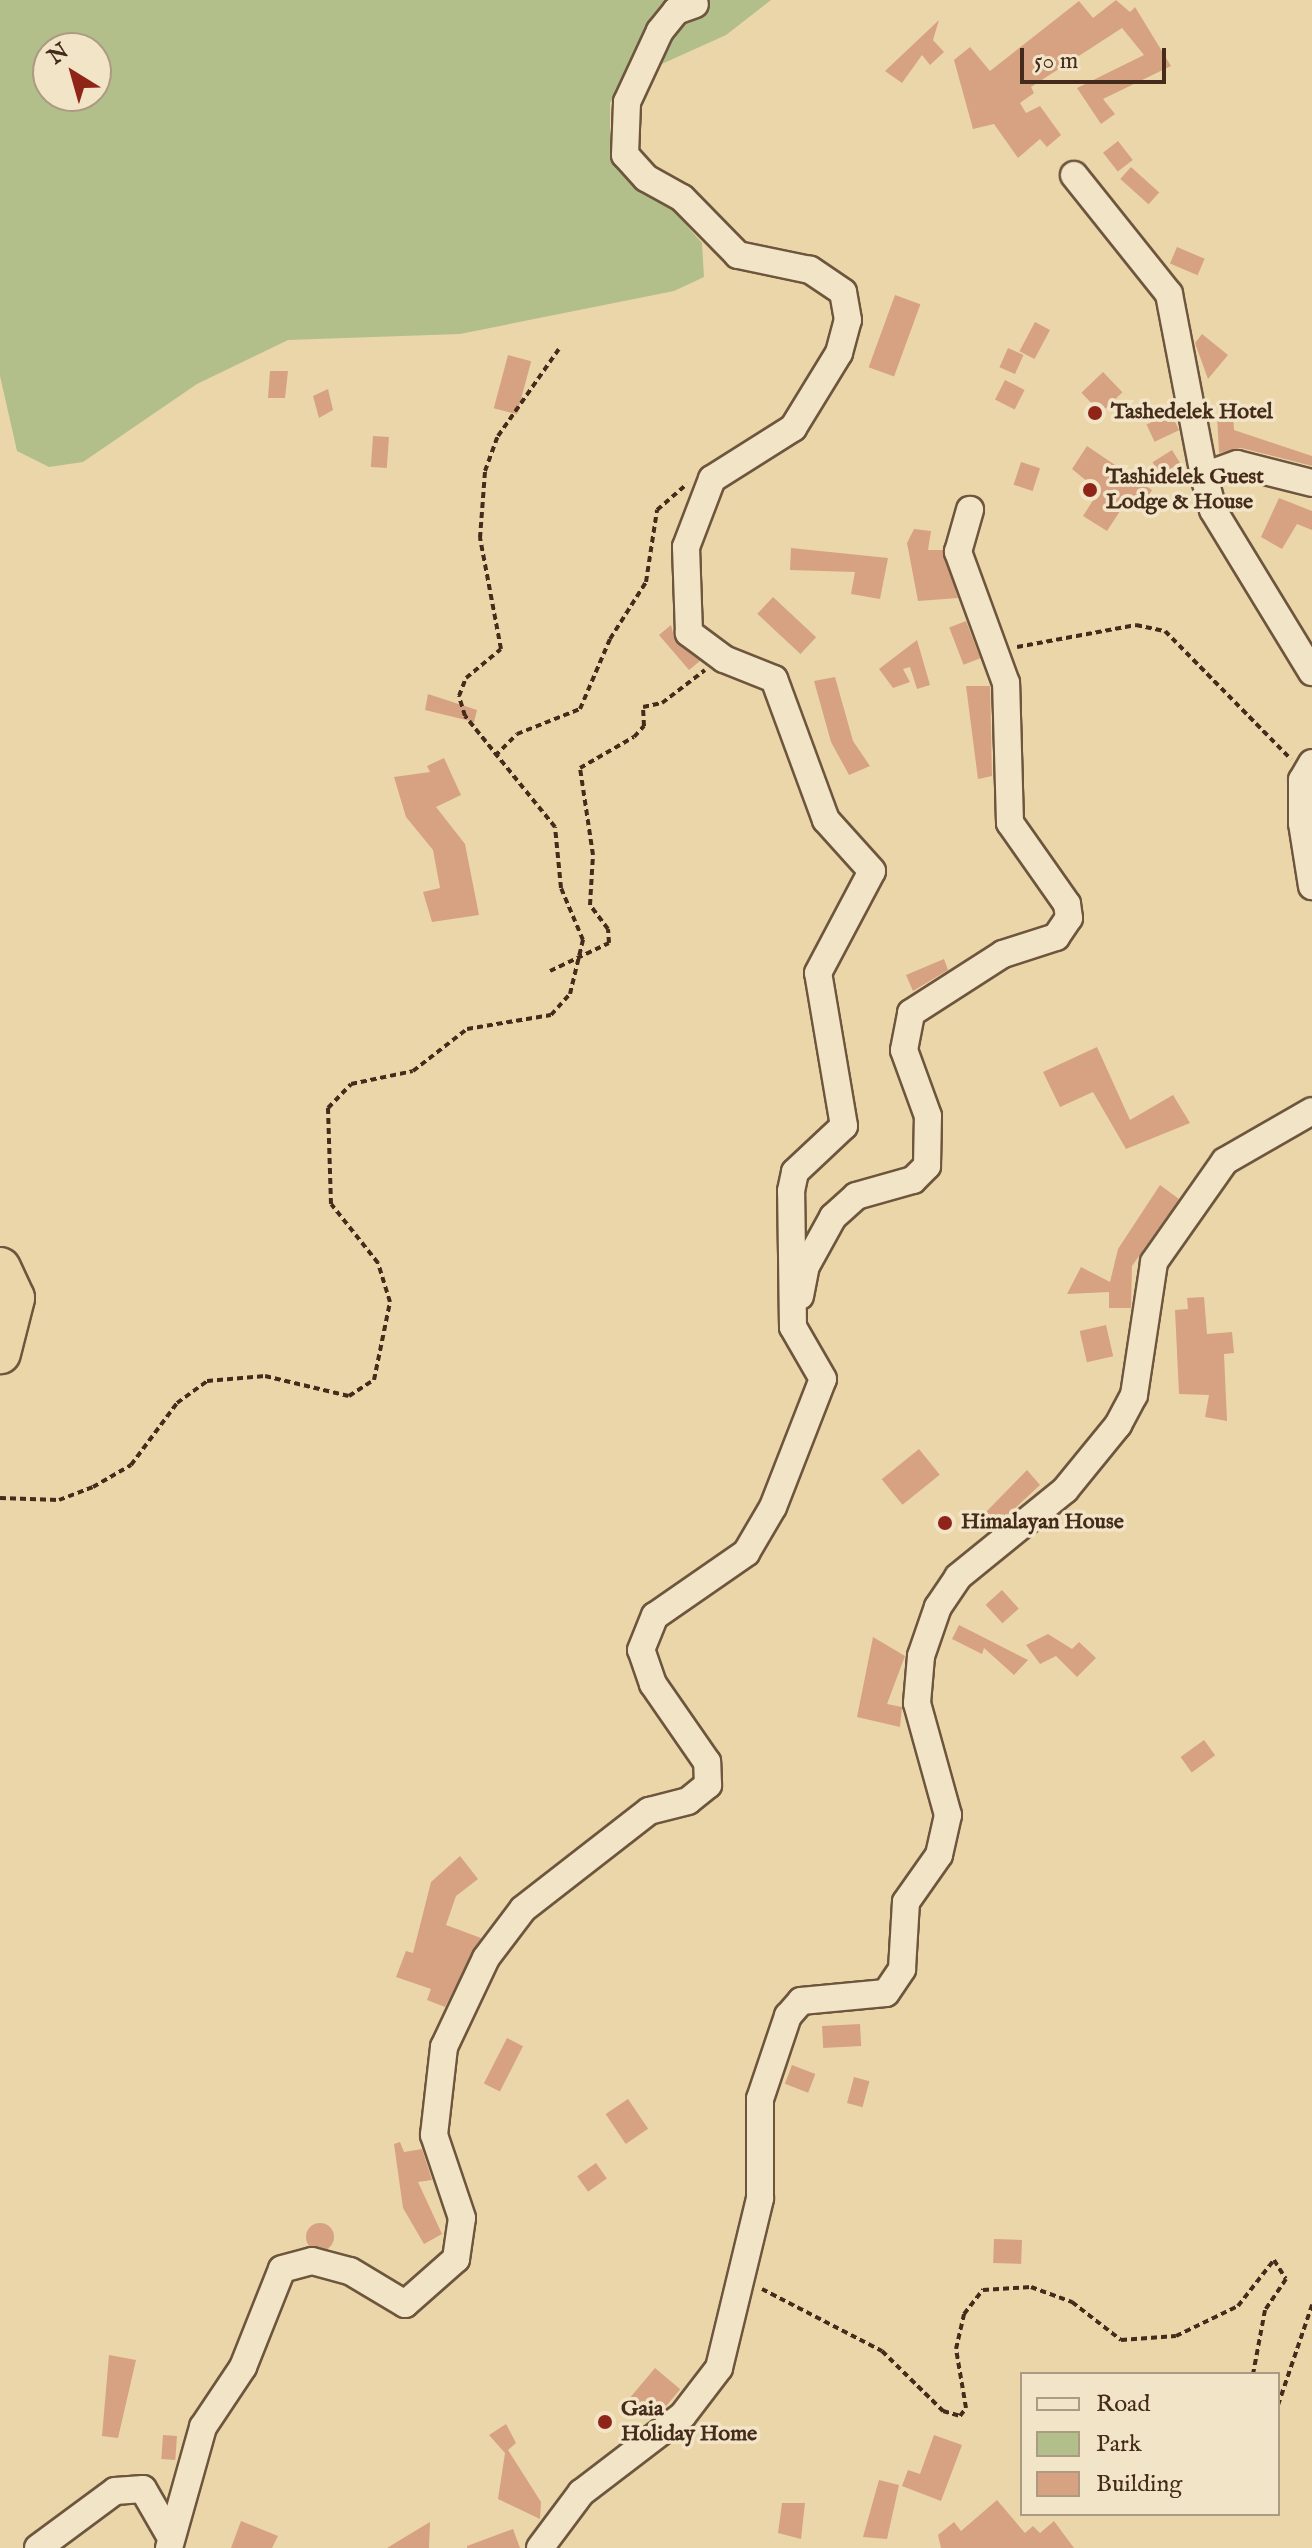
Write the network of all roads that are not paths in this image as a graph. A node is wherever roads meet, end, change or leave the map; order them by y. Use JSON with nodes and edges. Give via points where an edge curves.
{"nodes":[{"id":1,"x":695,"y":4,"type":"dead end"},
{"id":2,"x":1074,"y":175,"type":"dead end"},
{"id":3,"x":1204,"y":476,"type":"junction"},
{"id":4,"x":1312,"y":483,"type":"edge"},
{"id":5,"x":970,"y":510,"type":"dead end"},
{"id":6,"x":1312,"y":672,"type":"edge"},
{"id":7,"x":1311,"y":764,"type":"edge"},
{"id":8,"x":1312,"y":886,"type":"edge"},
{"id":9,"x":1312,"y":1111,"type":"edge"},
{"id":10,"x":0,"y":1268,"type":"edge"},
{"id":11,"x":0,"y":1353,"type":"edge"},
{"id":12,"x":813,"y":1356,"type":"junction"},
{"id":13,"x":170,"y":2542,"type":"edge"},
{"id":14,"x":38,"y":2548,"type":"edge"},
{"id":15,"x":540,"y":2548,"type":"edge"}],
"edges":[{"from":1,"to":12,"type":"street","via":[[676,11],[660,31],[627,102],[625,155],[646,178],[682,198],[738,255],[810,270],[843,292],[848,320],[839,353],[793,428],[712,479],[696,509],[685,597],[695,643],[774,679],[826,820],[872,871],[818,973],[844,1126],[795,1172],[791,1191],[793,1327]]},
{"from":2,"to":3,"type":"street","via":[[1169,294]]},
{"from":3,"to":4,"type":"street","via":[[1237,464]]},
{"from":3,"to":6,"type":"street","via":[[1213,510]]},
{"from":5,"to":12,"type":"street","via":[[958,552],[995,651],[1010,716],[1010,823],[1067,904],[1069,918],[1056,937],[1003,954],[911,1013],[904,1050],[932,1149],[913,1180],[856,1196],[833,1217],[806,1266],[800,1300]]},
{"from":7,"to":8,"type":"street","via":[[1302,823]]},
{"from":9,"to":15,"type":"street","via":[[1225,1161],[1154,1262],[1134,1395],[1118,1425],[1065,1490],[958,1577],[938,1607],[921,1656],[917,1703],[948,1815],[939,1855],[906,1902],[902,1969],[886,1993],[801,2001],[788,2016],[760,2099],[760,2198],[732,2333],[706,2385],[667,2429],[581,2493]]},
{"from":10,"to":11,"type":"highway","via":[[14,1298]]},
{"from":12,"to":13,"type":"street","via":[[823,1379],[753,1541],[655,1616],[641,1650],[653,1684],[707,1762],[708,1785],[688,1801],[649,1811],[523,1909],[486,1958],[444,2047],[434,2135],[462,2218],[456,2259],[405,2304],[350,2271],[312,2261],[282,2269],[243,2367],[203,2427]]},
{"from":13,"to":14,"type":"street","via":[[143,2489],[115,2491]]}]}
